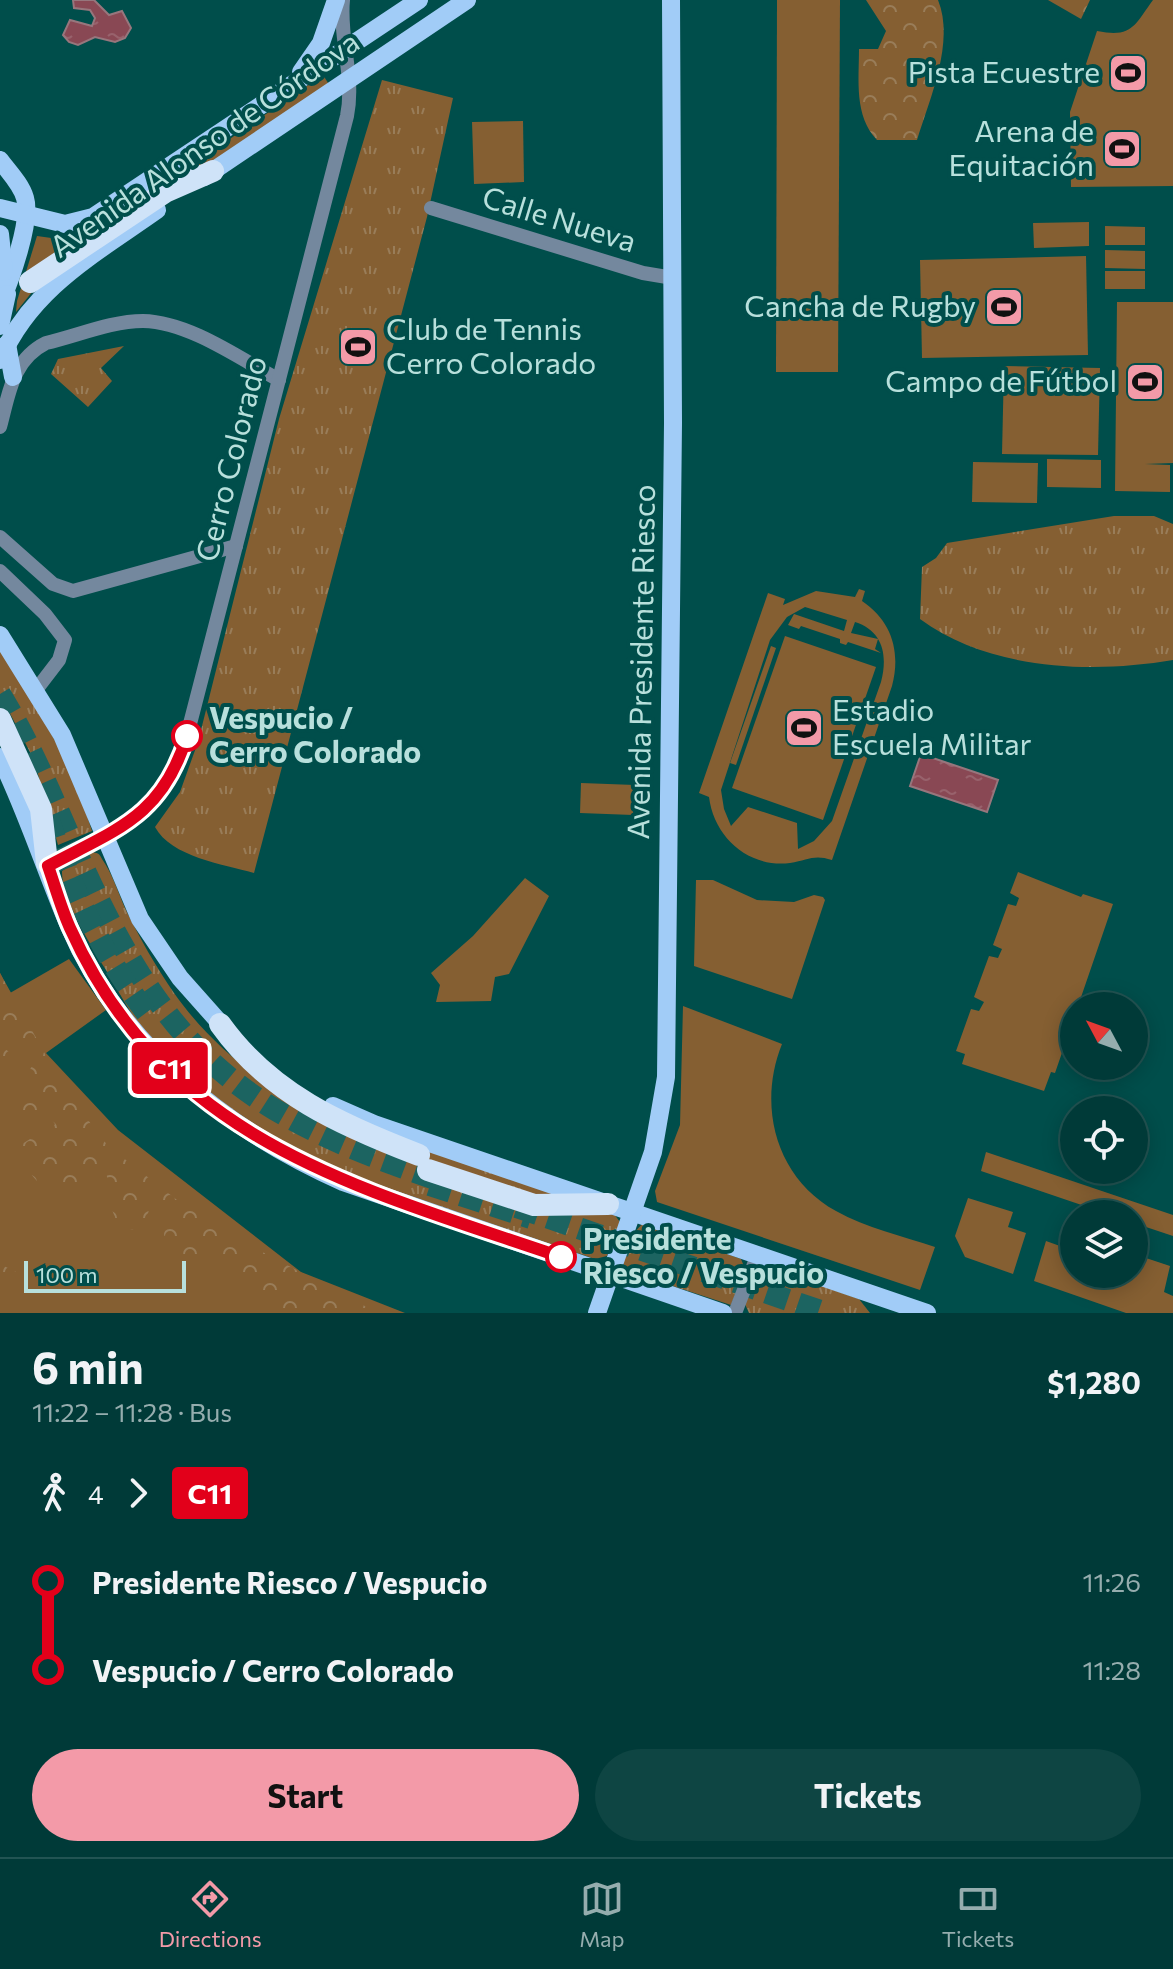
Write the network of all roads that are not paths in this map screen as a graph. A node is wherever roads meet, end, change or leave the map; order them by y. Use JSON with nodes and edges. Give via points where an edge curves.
{"nodes":[{"id":1,"x":336,"y":0,"type":"edge"},
{"id":2,"x":343,"y":0,"type":"edge"},
{"id":3,"x":419,"y":0,"type":"edge"},
{"id":4,"x":467,"y":0,"type":"edge"},
{"id":5,"x":671,"y":0,"type":"edge"},
{"id":6,"x":345,"y":49,"type":"junction"},
{"id":7,"x":350,"y":78,"type":"junction"},
{"id":8,"x":292,"y":84,"type":"junction"},
{"id":9,"x":0,"y":160,"type":"edge"},
{"id":10,"x":213,"y":171,"type":"junction"},
{"id":11,"x":0,"y":208,"type":"edge"},
{"id":12,"x":431,"y":208,"type":"dead end"},
{"id":13,"x":25,"y":214,"type":"junction"},
{"id":14,"x":0,"y":234,"type":"edge"},
{"id":15,"x":673,"y":278,"type":"junction"},
{"id":16,"x":13,"y":284,"type":"edge"},
{"id":17,"x":0,"y":304,"type":"edge"},
{"id":18,"x":5,"y":341,"type":"edge"},
{"id":19,"x":13,"y":377,"type":"junction"},
{"id":20,"x":279,"y":380,"type":"junction"},
{"id":21,"x":0,"y":427,"type":"edge"},
{"id":22,"x":0,"y":537,"type":"edge"},
{"id":23,"x":236,"y":546,"type":"junction"},
{"id":24,"x":27,"y":563,"type":"junction"},
{"id":25,"x":0,"y":571,"type":"edge"},
{"id":26,"x":29,"y":598,"type":"junction"},
{"id":27,"x":0,"y":635,"type":"edge"},
{"id":28,"x":36,"y":690,"type":"junction"},
{"id":29,"x":0,"y":719,"type":"edge"},
{"id":30,"x":0,"y":757,"type":"edge"},
{"id":31,"x":104,"y":836,"type":"junction"},
{"id":32,"x":47,"y":864,"type":"junction"},
{"id":33,"x":220,"y":1024,"type":"junction"},
{"id":34,"x":608,"y":1204,"type":"junction"},
{"id":35,"x":633,"y":1213,"type":"junction"},
{"id":36,"x":758,"y":1254,"type":"junction"},
{"id":37,"x":611,"y":1274,"type":"junction"},
{"id":38,"x":597,"y":1313,"type":"edge"},
{"id":39,"x":723,"y":1313,"type":"edge"},
{"id":40,"x":735,"y":1313,"type":"edge"},
{"id":41,"x":927,"y":1313,"type":"edge"}],
"edges":[{"from":1,"to":8,"type":"main road","via":[[321,43]]},
{"from":2,"to":6,"type":"street","name":"Cerro Colorado"},
{"from":3,"to":6,"type":"main road","name":"Avenida Alonso de Córdova"},
{"from":4,"to":7,"type":"main road","name":"Avenida Alonso de Córdova"},
{"from":5,"to":15,"type":"main road","name":"Avenida Presidente Riesco"},
{"from":6,"to":7,"type":"street","name":"Cerro Colorado"},
{"from":6,"to":8,"type":"main road","name":"Avenida Alonso de Córdova"},
{"from":7,"to":10,"type":"main road","name":"Avenida Alonso de Córdova"},
{"from":7,"to":20,"type":"street","name":"Cerro Colorado","via":[[347,116]]},
{"from":8,"to":13,"type":"main road","name":"Avenida Alonso de Córdova","via":[[93,217],[65,224]]},
{"from":9,"to":13,"type":"main road","via":[[22,192]]},
{"from":10,"to":16,"type":"highway","via":[[154,198]]},
{"from":10,"to":18,"type":"main road","name":"Avenida Alonso de Córdova","via":[[62,276]]},
{"from":11,"to":13,"type":"main road","name":"Avenida Alonso de Córdova"},
{"from":12,"to":15,"type":"street","name":"Calle Nueva"},
{"from":13,"to":16,"type":"main road"},
{"from":14,"to":16,"type":"main road"},
{"from":15,"to":35,"type":"main road","name":"Avenida Presidente Riesco","via":[[666,1068],[657,1135]]},
{"from":16,"to":17,"type":"main road"},
{"from":16,"to":18,"type":"main road"},
{"from":18,"to":19,"type":"main road"},
{"from":19,"to":20,"type":"street","via":[[23,360],[46,343],[142,321],[188,333]]},
{"from":19,"to":21,"type":"street"},
{"from":20,"to":23,"type":"street","name":"Cerro Colorado"},
{"from":22,"to":24,"type":"street"},
{"from":23,"to":24,"type":"street","via":[[78,591],[59,588]]},
{"from":23,"to":31,"type":"street","name":"Cerro Colorado","via":[[175,770],[154,803]]},
{"from":24,"to":26,"type":"street"},
{"from":25,"to":26,"type":"street"},
{"from":26,"to":28,"type":"street","via":[[61,632],[66,645]]},
{"from":27,"to":28,"type":"main road"},
{"from":28,"to":31,"type":"main road","via":[[70,752]]},
{"from":29,"to":32,"type":"highway","via":[[41,809]]},
{"from":30,"to":32,"type":"main road"},
{"from":31,"to":32,"type":"street","name":"Cerro Colorado"},
{"from":31,"to":33,"type":"main road","via":[[124,889],[151,938]]},
{"from":32,"to":37,"type":"main road","via":[[69,926],[103,989],[170,1069],[233,1122],[343,1182]]},
{"from":33,"to":34,"type":"main road","via":[[288,1081],[344,1112]]},
{"from":33,"to":34,"type":"highway","via":[[249,1061],[297,1099],[423,1163],[534,1205]]},
{"from":34,"to":35,"type":"main road"},
{"from":35,"to":36,"type":"main road"},
{"from":35,"to":37,"type":"main road","name":"Avenida Presidente Riesco"},
{"from":36,"to":40,"type":"street"},
{"from":36,"to":41,"type":"main road"},
{"from":37,"to":38,"type":"main road","name":"Avenida Presidente Riesco"},
{"from":37,"to":39,"type":"main road"}]}
